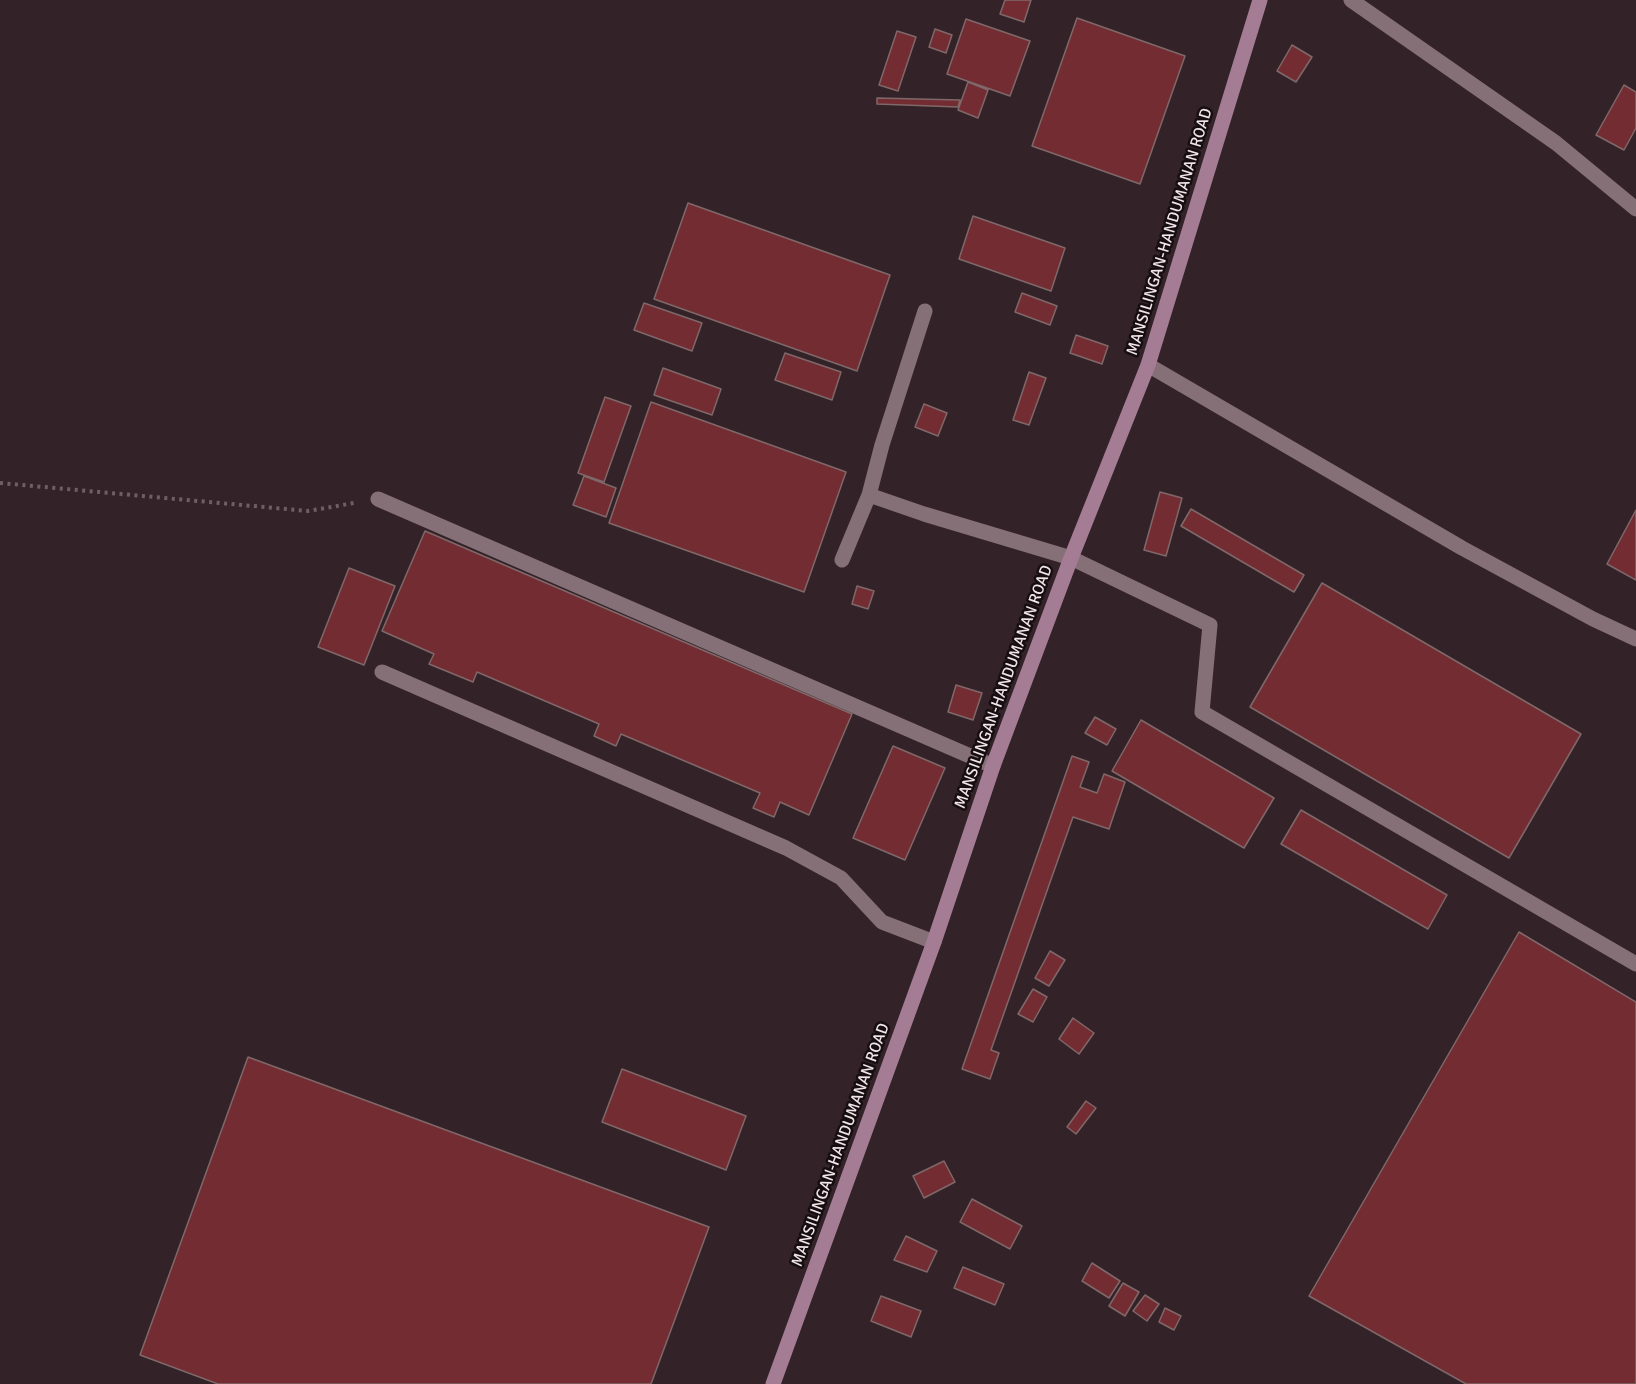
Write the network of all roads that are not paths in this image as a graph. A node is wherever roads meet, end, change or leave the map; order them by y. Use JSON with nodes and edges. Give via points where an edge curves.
{"nodes":[{"id":1,"x":1260,"y":0,"type":"edge"},
{"id":2,"x":1351,"y":0,"type":"edge"},
{"id":3,"x":1636,"y":209,"type":"edge"},
{"id":4,"x":925,"y":311,"type":"dead end"},
{"id":5,"x":1148,"y":365,"type":"junction"},
{"id":6,"x":869,"y":495,"type":"junction"},
{"id":7,"x":378,"y":499,"type":"road end"},
{"id":8,"x":1071,"y":558,"type":"junction"},
{"id":9,"x":842,"y":560,"type":"dead end"},
{"id":10,"x":1636,"y":639,"type":"edge"},
{"id":11,"x":382,"y":672,"type":"dead end"},
{"id":12,"x":993,"y":766,"type":"junction"},
{"id":13,"x":934,"y":942,"type":"junction"},
{"id":14,"x":1636,"y":964,"type":"edge"},
{"id":15,"x":773,"y":1384,"type":"edge"}],
"edges":[{"from":1,"to":5,"type":"street","name":"MANSILINGAN-HANDUMANAN ROAD"},
{"from":2,"to":3,"type":"street","via":[[1556,142]]},
{"from":4,"to":6,"type":"street"},
{"from":5,"to":8,"type":"street","name":"MANSILINGAN-HANDUMANAN ROAD"},
{"from":5,"to":10,"type":"street","via":[[1462,548]]},
{"from":6,"to":8,"type":"street"},
{"from":6,"to":9,"type":"street"},
{"from":7,"to":12,"type":"street"},
{"from":8,"to":12,"type":"street","name":"MANSILINGAN-HANDUMANAN ROAD"},
{"from":8,"to":14,"type":"street","via":[[1210,625],[1202,712]]},
{"from":11,"to":13,"type":"street","via":[[786,848],[841,878],[882,922]]},
{"from":12,"to":13,"type":"street","name":"MANSILINGAN-HANDUMANAN ROAD"},
{"from":13,"to":15,"type":"street","name":"MANSILINGAN-HANDUMANAN ROAD"}]}
